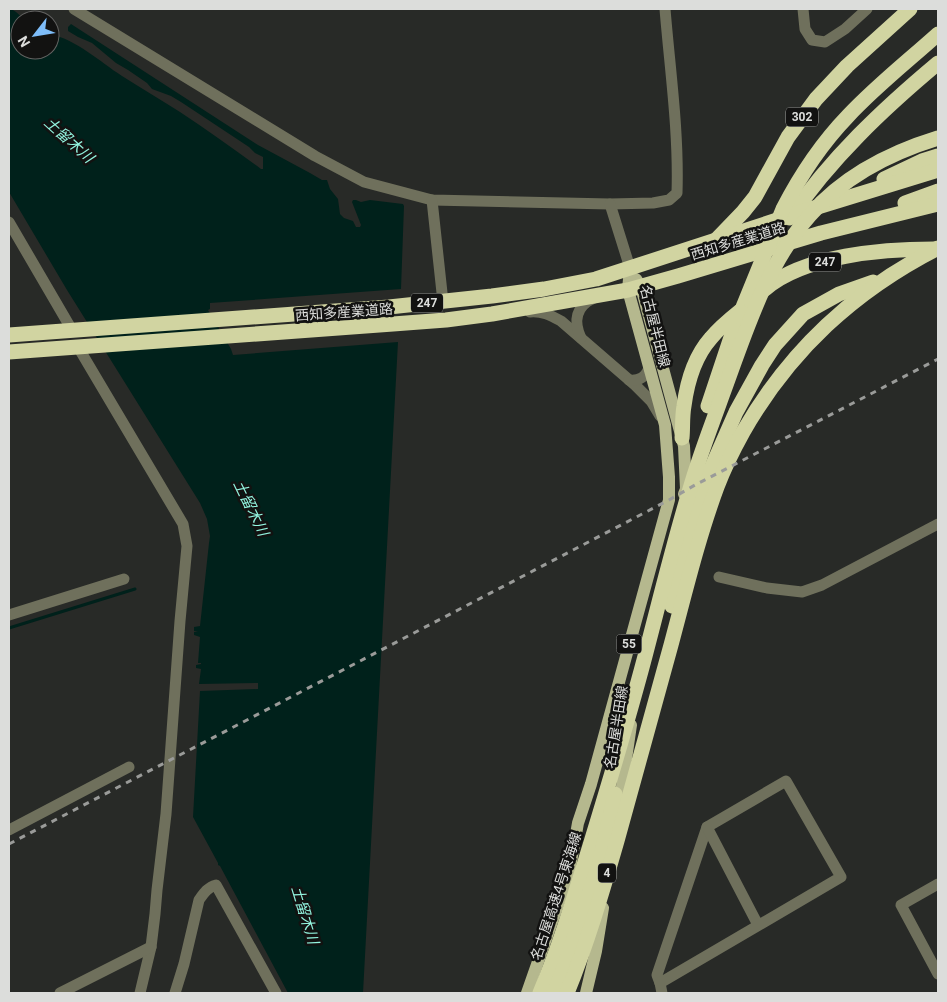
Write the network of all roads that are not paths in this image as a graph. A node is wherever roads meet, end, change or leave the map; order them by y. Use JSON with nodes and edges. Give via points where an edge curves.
{"nodes":[{"id":1,"x":74,"y":9,"type":"edge"},
{"id":2,"x":665,"y":9,"type":"edge"},
{"id":3,"x":803,"y":9,"type":"edge"},
{"id":4,"x":867,"y":9,"type":"edge"},
{"id":5,"x":910,"y":9,"type":"edge"},
{"id":6,"x":938,"y":34,"type":"edge"},
{"id":7,"x":938,"y":63,"type":"edge"},
{"id":8,"x":938,"y":138,"type":"edge"},
{"id":9,"x":938,"y":156,"type":"edge"},
{"id":10,"x":938,"y":170,"type":"edge"},
{"id":11,"x":938,"y":191,"type":"edge"},
{"id":12,"x":432,"y":200,"type":"junction"},
{"id":13,"x":610,"y":204,"type":"junction"},
{"id":14,"x":938,"y":204,"type":"edge"},
{"id":15,"x":811,"y":210,"type":"junction"},
{"id":16,"x":9,"y":222,"type":"edge"},
{"id":17,"x":821,"y":233,"type":"junction"},
{"id":18,"x":714,"y":242,"type":"junction"},
{"id":19,"x":938,"y":248,"type":"edge"},
{"id":20,"x":938,"y":253,"type":"edge"},
{"id":21,"x":938,"y":260,"type":"edge"},
{"id":22,"x":762,"y":262,"type":"junction"},
{"id":23,"x":630,"y":268,"type":"junction"},
{"id":24,"x":882,"y":282,"type":"junction"},
{"id":25,"x":635,"y":288,"type":"junction"},
{"id":26,"x":600,"y":295,"type":"junction"},
{"id":27,"x":443,"y":302,"type":"junction"},
{"id":28,"x":446,"y":320,"type":"junction"},
{"id":29,"x":76,"y":330,"type":"junction"},
{"id":30,"x":9,"y":335,"type":"edge"},
{"id":31,"x":582,"y":340,"type":"junction"},
{"id":32,"x":83,"y":347,"type":"junction"},
{"id":33,"x":9,"y":352,"type":"edge"},
{"id":34,"x":649,"y":368,"type":"junction"},
{"id":35,"x":629,"y":380,"type":"junction"},
{"id":36,"x":664,"y":425,"type":"junction"},
{"id":37,"x":682,"y":438,"type":"junction"},
{"id":38,"x":938,"y":524,"type":"edge"},
{"id":39,"x":719,"y":577,"type":"dead end"},
{"id":40,"x":124,"y":579,"type":"dead end"},
{"id":41,"x":9,"y":615,"type":"edge"},
{"id":42,"x":636,"y":698,"type":"junction"},
{"id":43,"x":655,"y":702,"type":"junction"},
{"id":44,"x":129,"y":767,"type":"dead end"},
{"id":45,"x":601,"y":808,"type":"junction"},
{"id":46,"x":707,"y":827,"type":"junction"},
{"id":47,"x":9,"y":830,"type":"edge"},
{"id":48,"x":938,"y":884,"type":"edge"},
{"id":49,"x":758,"y":925,"type":"junction"},
{"id":50,"x":150,"y":948,"type":"junction"},
{"id":51,"x":938,"y":974,"type":"edge"},
{"id":52,"x":661,"y":988,"type":"edge"},
{"id":53,"x":60,"y":993,"type":"edge"},
{"id":54,"x":140,"y":993,"type":"edge"},
{"id":55,"x":175,"y":993,"type":"edge"},
{"id":56,"x":276,"y":993,"type":"edge"},
{"id":57,"x":527,"y":993,"type":"edge"},
{"id":58,"x":540,"y":993,"type":"edge"},
{"id":59,"x":554,"y":993,"type":"edge"},
{"id":60,"x":567,"y":993,"type":"edge"},
{"id":61,"x":586,"y":993,"type":"edge"}],
"edges":[{"from":1,"to":12,"type":"street","via":[[315,156],[364,182]]},
{"from":2,"to":13,"type":"street","via":[[677,193],[669,200],[653,203]]},
{"from":3,"to":4,"type":"street","via":[[805,29],[812,40],[825,42]]},
{"from":5,"to":18,"type":"highway","number":"302","via":[[816,99],[788,137],[755,197]]},
{"from":6,"to":22,"type":"highway","via":[[869,95],[832,134],[793,190]]},
{"from":7,"to":22,"type":"highway","via":[[859,135],[822,175]]},
{"from":8,"to":45,"type":"highway","via":[[880,160],[832,193],[796,233],[769,279],[740,345],[704,443]]},
{"from":9,"to":15,"type":"highway","name":"西知多産業道路","number":"247"},
{"from":10,"to":15,"type":"highway","name":"西知多産業道路","number":"247"},
{"from":11,"to":17,"type":"highway","name":"西知多産業道路","number":"247"},
{"from":12,"to":13,"type":"street"},
{"from":12,"to":27,"type":"street"},
{"from":13,"to":23,"type":"street"},
{"from":14,"to":17,"type":"highway","name":"西知多産業道路","number":"247"},
{"from":15,"to":18,"type":"highway","name":"西知多産業道路","number":"247"},
{"from":16,"to":29,"type":"street"},
{"from":17,"to":25,"type":"highway","name":"西知多産業道路","number":"247"},
{"from":18,"to":23,"type":"highway","name":"西知多産業道路","number":"247"},
{"from":19,"to":24,"type":"highway"},
{"from":19,"to":37,"type":"highway","number":"247","via":[[887,250],[840,258],[791,273],[770,285],[719,328],[701,351],[685,399]]},
{"from":20,"to":24,"type":"highway"},
{"from":21,"to":43,"type":"highway","via":[[839,294],[803,314],[762,365],[736,412],[694,515],[674,594]]},
{"from":22,"to":45,"type":"highway","via":[[732,334],[679,492]]},
{"from":23,"to":25,"type":"main road","name":"名古屋半田線","number":"55"},
{"from":23,"to":27,"type":"highway","name":"西知多産業道路","number":"247","via":[[596,279],[544,289]]},
{"from":24,"to":43,"type":"highway","via":[[844,309],[805,347],[778,378],[739,440],[710,508]]},
{"from":25,"to":26,"type":"highway","name":"西知多産業道路","number":"247"},
{"from":25,"to":34,"type":"main road","name":"名古屋半田線","number":"55"},
{"from":25,"to":37,"type":"main road","name":"名古屋半田線","number":"55"},
{"from":26,"to":28,"type":"highway","name":"西知多産業道路","number":"247"},
{"from":26,"to":31,"type":"street","via":[[581,307],[578,313],[576,326]]},
{"from":27,"to":29,"type":"highway","name":"西知多産業道路","number":"247"},
{"from":28,"to":31,"type":"street","via":[[541,312],[560,321]]},
{"from":28,"to":32,"type":"highway","name":"西知多産業道路","number":"247"},
{"from":29,"to":30,"type":"highway","name":"西知多産業道路","number":"247"},
{"from":31,"to":35,"type":"street"},
{"from":32,"to":33,"type":"highway","name":"西知多産業道路","number":"247"},
{"from":32,"to":50,"type":"street","via":[[183,524],[187,546],[166,814]]},
{"from":34,"to":35,"type":"street","via":[[640,380]]},
{"from":34,"to":36,"type":"main road","name":"名古屋半田線","number":"55"},
{"from":35,"to":36,"type":"street","via":[[651,401]]},
{"from":36,"to":57,"type":"main road","name":"名古屋半田線","number":"55","via":[[669,500],[578,823],[569,872]]},
{"from":37,"to":42,"type":"main road","name":"名古屋半田線","number":"55","via":[[686,489],[650,618]]},
{"from":38,"to":39,"type":"street","via":[[802,592]]},
{"from":40,"to":41,"type":"street"},
{"from":42,"to":59,"type":"highway","via":[[599,865]]},
{"from":42,"to":61,"type":"main road","name":"名古屋半田線","number":"55","via":[[596,951]]},
{"from":43,"to":60,"type":"highway","number":"4","via":[[594,920]]},
{"from":44,"to":47,"type":"street"},
{"from":45,"to":58,"type":"highway","name":"名古屋高速4号東海線","number":"4","via":[[570,912]]},
{"from":46,"to":49,"type":"street"},
{"from":46,"to":49,"type":"street","via":[[786,781],[841,877]]},
{"from":46,"to":52,"type":"street","via":[[657,975]]},
{"from":48,"to":51,"type":"street","via":[[901,905]]},
{"from":49,"to":52,"type":"street"},
{"from":50,"to":53,"type":"street"},
{"from":50,"to":54,"type":"street"},
{"from":55,"to":56,"type":"street","via":[[199,900],[204,892],[216,885]]}]}
